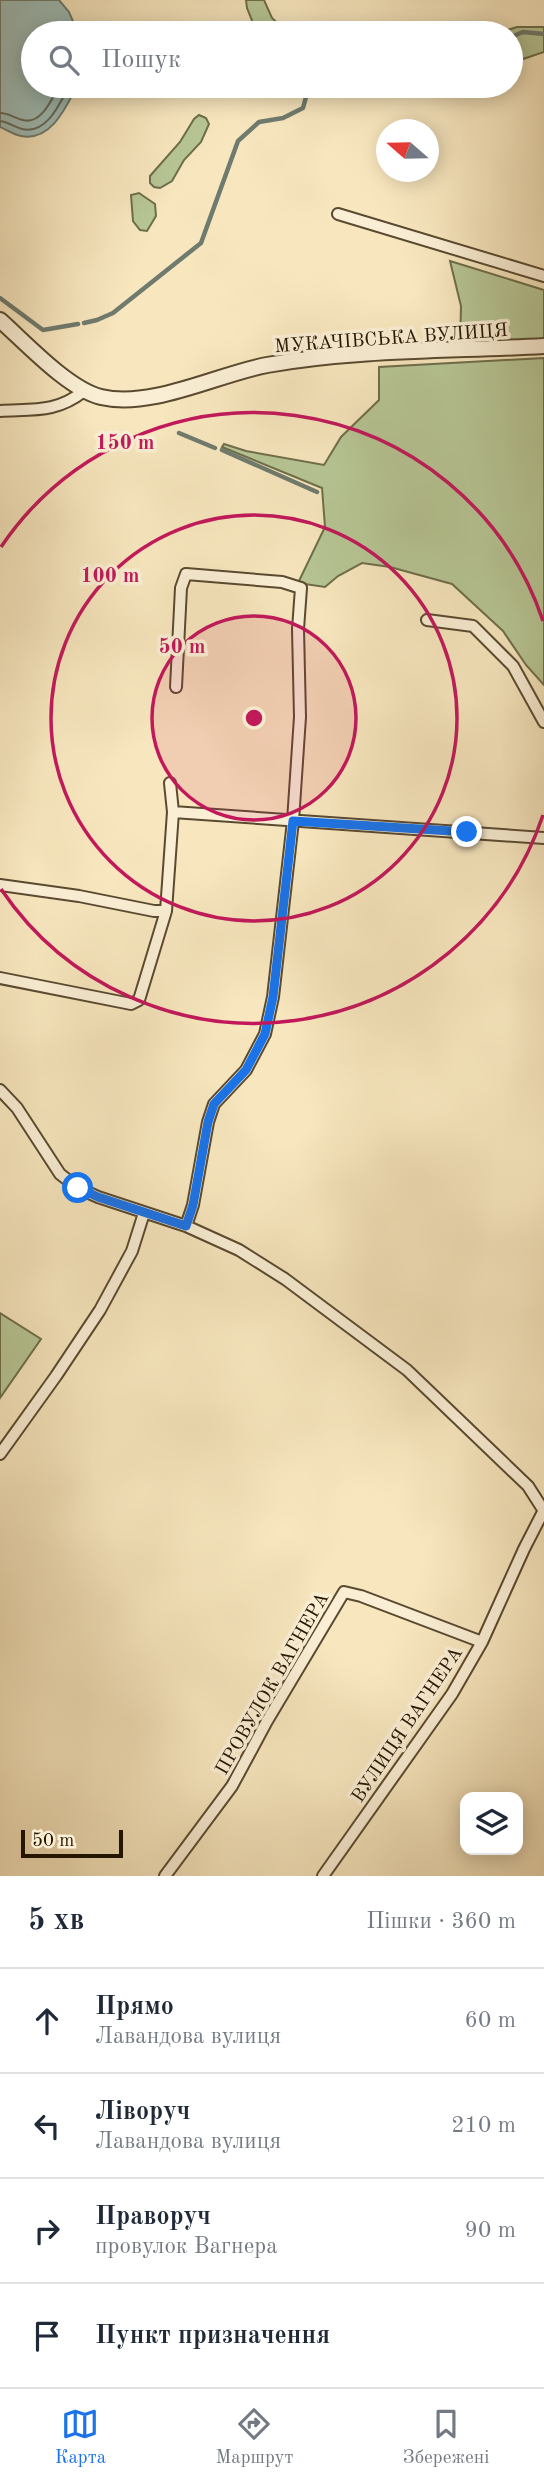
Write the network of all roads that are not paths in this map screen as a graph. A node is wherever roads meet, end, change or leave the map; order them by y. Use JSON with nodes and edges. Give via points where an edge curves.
{"nodes":[{"id":1,"x":338,"y":214,"type":"dead end"},
{"id":2,"x":544,"y":276,"type":"edge"},
{"id":3,"x":0,"y":320,"type":"edge"},
{"id":4,"x":544,"y":346,"type":"edge"},
{"id":5,"x":84,"y":391,"type":"junction"},
{"id":6,"x":0,"y":411,"type":"edge"},
{"id":7,"x":427,"y":620,"type":"dead end"},
{"id":8,"x":176,"y":687,"type":"dead end"},
{"id":9,"x":544,"y":722,"type":"edge"},
{"id":10,"x":170,"y":783,"type":"dead end"},
{"id":11,"x":173,"y":812,"type":"junction"},
{"id":12,"x":293,"y":821,"type":"junction"},
{"id":13,"x":544,"y":838,"type":"edge"},
{"id":14,"x":0,"y":884,"type":"edge"},
{"id":15,"x":166,"y":911,"type":"junction"},
{"id":16,"x":0,"y":978,"type":"edge"},
{"id":17,"x":0,"y":1090,"type":"edge"},
{"id":18,"x":144,"y":1213,"type":"junction"},
{"id":19,"x":186,"y":1226,"type":"junction"},
{"id":20,"x":0,"y":1454,"type":"edge"},
{"id":21,"x":544,"y":1511,"type":"edge"},
{"id":22,"x":482,"y":1642,"type":"junction"},
{"id":23,"x":165,"y":1876,"type":"edge"},
{"id":24,"x":323,"y":1876,"type":"edge"}],
"edges":[{"from":1,"to":2,"type":"street"},
{"from":3,"to":5,"type":"street"},
{"from":4,"to":5,"type":"street","name":"МУКАЧІВСЬКА ВУЛИЦЯ","via":[[281,363],[126,399]]},
{"from":5,"to":6,"type":"street","via":[[69,404],[55,408]]},
{"from":7,"to":9,"type":"street","via":[[473,626],[513,666]]},
{"from":8,"to":12,"type":"street","via":[[181,588],[186,573],[301,588]]},
{"from":10,"to":11,"type":"street"},
{"from":11,"to":12,"type":"street"},
{"from":11,"to":15,"type":"street"},
{"from":12,"to":13,"type":"street"},
{"from":12,"to":19,"type":"street","via":[[265,1034],[246,1070],[214,1104]]},
{"from":14,"to":15,"type":"street"},
{"from":15,"to":16,"type":"street","via":[[139,1000],[131,1004]]},
{"from":17,"to":18,"type":"street","via":[[60,1174],[78,1188]]},
{"from":18,"to":19,"type":"street"},
{"from":18,"to":20,"type":"street","via":[[132,1251],[100,1310]]},
{"from":19,"to":21,"type":"street","via":[[239,1250],[285,1279],[407,1370],[528,1486]]},
{"from":21,"to":22,"type":"street","name":"ВУЛИЦЯ ВАГНЕРА"},
{"from":22,"to":23,"type":"street","name":"ПРОВУЛОК ВАГНЕРА","via":[[344,1592],[238,1776]]},
{"from":22,"to":24,"type":"street","name":"ВУЛИЦЯ ВАГНЕРА","via":[[452,1693]]}]}
